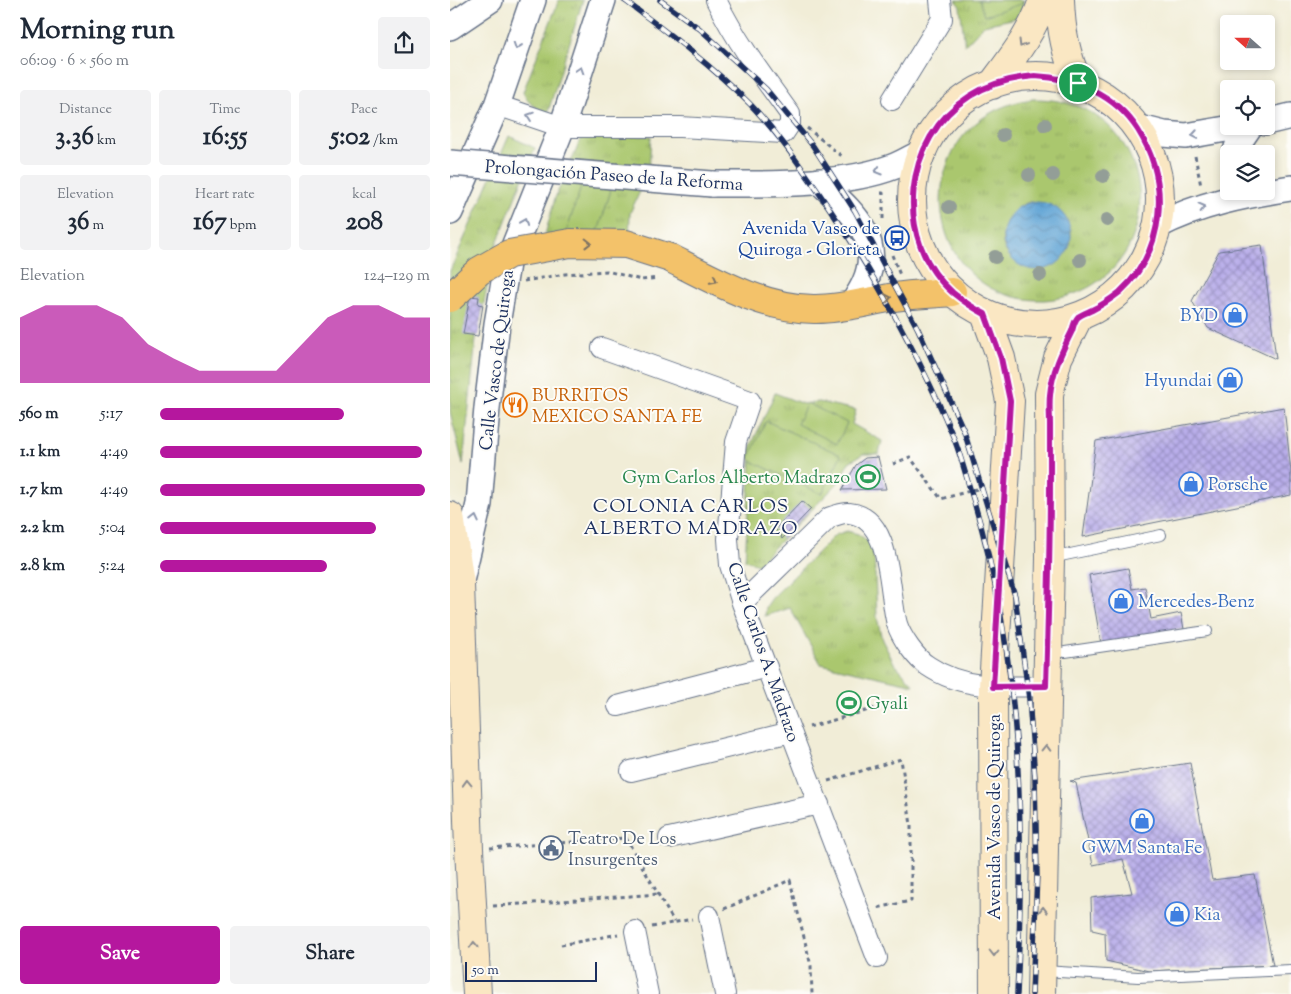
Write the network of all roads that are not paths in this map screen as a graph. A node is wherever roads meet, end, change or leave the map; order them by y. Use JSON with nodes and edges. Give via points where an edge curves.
{"nodes":[{"id":1,"x":490,"y":0,"type":"edge"},
{"id":2,"x":533,"y":0,"type":"edge"},
{"id":3,"x":603,"y":0,"type":"edge"},
{"id":4,"x":716,"y":0,"type":"edge"},
{"id":5,"x":940,"y":0,"type":"edge"},
{"id":6,"x":1043,"y":0,"type":"edge"},
{"id":7,"x":1060,"y":0,"type":"edge"},
{"id":8,"x":450,"y":27,"type":"edge"},
{"id":9,"x":1078,"y":83,"type":"junction"},
{"id":10,"x":992,"y":85,"type":"junction"},
{"id":11,"x":892,"y":100,"type":"dead end"},
{"id":12,"x":497,"y":104,"type":"junction"},
{"id":13,"x":1291,"y":116,"type":"edge"},
{"id":14,"x":1275,"y":120,"type":"edge"},
{"id":15,"x":562,"y":127,"type":"junction"},
{"id":16,"x":1136,"y":127,"type":"junction"},
{"id":17,"x":1220,"y":130,"type":"edge"},
{"id":18,"x":923,"y":152,"type":"junction"},
{"id":19,"x":450,"y":163,"type":"edge"},
{"id":20,"x":819,"y":181,"type":"junction"},
{"id":21,"x":1291,"y":188,"type":"edge"},
{"id":22,"x":1275,"y":190,"type":"edge"},
{"id":23,"x":1228,"y":200,"type":"edge"},
{"id":24,"x":450,"y":212,"type":"edge"},
{"id":25,"x":1157,"y":226,"type":"junction"},
{"id":26,"x":952,"y":292,"type":"junction"},
{"id":27,"x":450,"y":298,"type":"edge"},
{"id":28,"x":852,"y":305,"type":"junction"},
{"id":29,"x":985,"y":314,"type":"junction"},
{"id":30,"x":1078,"y":318,"type":"junction"},
{"id":31,"x":602,"y":348,"type":"dead end"},
{"id":32,"x":450,"y":516,"type":"edge"},
{"id":33,"x":1161,"y":535,"type":"dead end"},
{"id":34,"x":1050,"y":558,"type":"junction"},
{"id":35,"x":455,"y":584,"type":"edge"},
{"id":36,"x":742,"y":603,"type":"junction"},
{"id":37,"x":1207,"y":631,"type":"dead end"},
{"id":38,"x":1065,"y":652,"type":"dead end"},
{"id":39,"x":767,"y":667,"type":"junction"},
{"id":40,"x":1046,"y":686,"type":"junction"},
{"id":41,"x":993,"y":687,"type":"junction"},
{"id":42,"x":618,"y":706,"type":"dead end"},
{"id":43,"x":791,"y":732,"type":"junction"},
{"id":44,"x":632,"y":772,"type":"dead end"},
{"id":45,"x":815,"y":795,"type":"junction"},
{"id":46,"x":669,"y":838,"type":"dead end"},
{"id":47,"x":709,"y":916,"type":"road end"},
{"id":48,"x":635,"y":930,"type":"road end"},
{"id":49,"x":877,"y":958,"type":"dead end"},
{"id":50,"x":1291,"y":970,"type":"edge"},
{"id":51,"x":1042,"y":983,"type":"edge"},
{"id":52,"x":477,"y":994,"type":"edge"},
{"id":53,"x":648,"y":994,"type":"edge"},
{"id":54,"x":725,"y":994,"type":"edge"},
{"id":55,"x":994,"y":994,"type":"edge"}],
"edges":[{"from":1,"to":8,"type":"street"},
{"from":2,"to":12,"type":"street","one_way":true},
{"from":15,"to":3,"type":"street","name":"Calle Vasco de Quiroga","one_way":true},
{"from":4,"to":15,"type":"street","via":[[728,24],[790,114],[790,124],[784,133],[680,127]]},
{"from":5,"to":11,"type":"street","via":[[942,19]]},
{"from":6,"to":10,"type":"main road","one_way":true,"via":[[1038,18]]},
{"from":7,"to":9,"type":"main road","via":[[1067,55]]},
{"from":9,"to":10,"type":"main road","via":[[1035,76]]},
{"from":9,"to":16,"type":"main road","via":[[1110,101]]},
{"from":10,"to":18,"type":"main road","via":[[950,111]]},
{"from":15,"to":12,"type":"street","one_way":true},
{"from":12,"to":24,"type":"street"},
{"from":13,"to":14,"type":"street"},
{"from":35,"to":15,"type":"street","name":"Calle Vasco de Quiroga","one_way":true,"via":[[479,504],[497,324],[508,264]]},
{"from":17,"to":16,"type":"street","one_way":true,"via":[[1186,136]]},
{"from":16,"to":25,"type":"main road","via":[[1149,149],[1157,174],[1160,209]]},
{"from":18,"to":20,"type":"street","name":"Prolongación Paseo de la Reforma","one_way":true,"via":[[896,166],[866,175]]},
{"from":18,"to":26,"type":"main road","via":[[913,188],[915,227],[929,262]]},
{"from":19,"to":20,"type":"street","name":"Prolongación Paseo de la Reforma","bridge":true,"via":[[712,184]]},
{"from":20,"to":28,"type":"street","via":[[863,226],[870,245],[866,281]]},
{"from":21,"to":22,"type":"street"},
{"from":25,"to":23,"type":"street","one_way":true,"via":[[1194,209]]},
{"from":25,"to":30,"type":"main road","via":[[1147,256],[1129,282],[1106,303]]},
{"from":28,"to":26,"type":"highway","one_way":true},
{"from":26,"to":29,"type":"main road"},
{"from":27,"to":28,"type":"highway","one_way":true,"bridge":true,"via":[[479,272],[509,254],[570,243],[626,244],[664,268],[784,306],[816,309]]},
{"from":29,"to":30,"type":"main road","via":[[1007,322],[1031,325]]},
{"from":29,"to":41,"type":"main road","name":"Avenida Vasco de Quiroga","via":[[1001,358],[1010,401]]},
{"from":30,"to":34,"type":"main road","via":[[1058,358],[1050,394]]},
{"from":31,"to":36,"type":"street","name":"Calle Carlos A. Madrazo","via":[[750,401],[736,442],[728,539],[730,566]]},
{"from":32,"to":35,"type":"main road"},
{"from":33,"to":34,"type":"lane"},
{"from":34,"to":40,"type":"main road"},
{"from":52,"to":35,"type":"main road","one_way":true},
{"from":36,"to":39,"type":"street","name":"Calle Carlos A. Madrazo"},
{"from":36,"to":41,"type":"street","via":[[830,517],[848,513],[863,517],[876,528],[883,545],[897,625],[908,646],[927,666],[956,680]]},
{"from":37,"to":38,"type":"lane"},
{"from":39,"to":42,"type":"street"},
{"from":39,"to":43,"type":"street","name":"Calle Carlos A. Madrazo"},
{"from":40,"to":41,"type":"street"},
{"from":51,"to":40,"type":"main road","one_way":true},
{"from":41,"to":55,"type":"main road","name":"Avenida Vasco de Quiroga","one_way":true},
{"from":43,"to":44,"type":"street"},
{"from":43,"to":45,"type":"street","name":"Calle Carlos A. Madrazo"},
{"from":45,"to":46,"type":"street"},
{"from":45,"to":49,"type":"street","name":"Calle Carlos A. Madrazo"},
{"from":47,"to":54,"type":"street"},
{"from":48,"to":53,"type":"street"},
{"from":50,"to":51,"type":"lane"}]}
